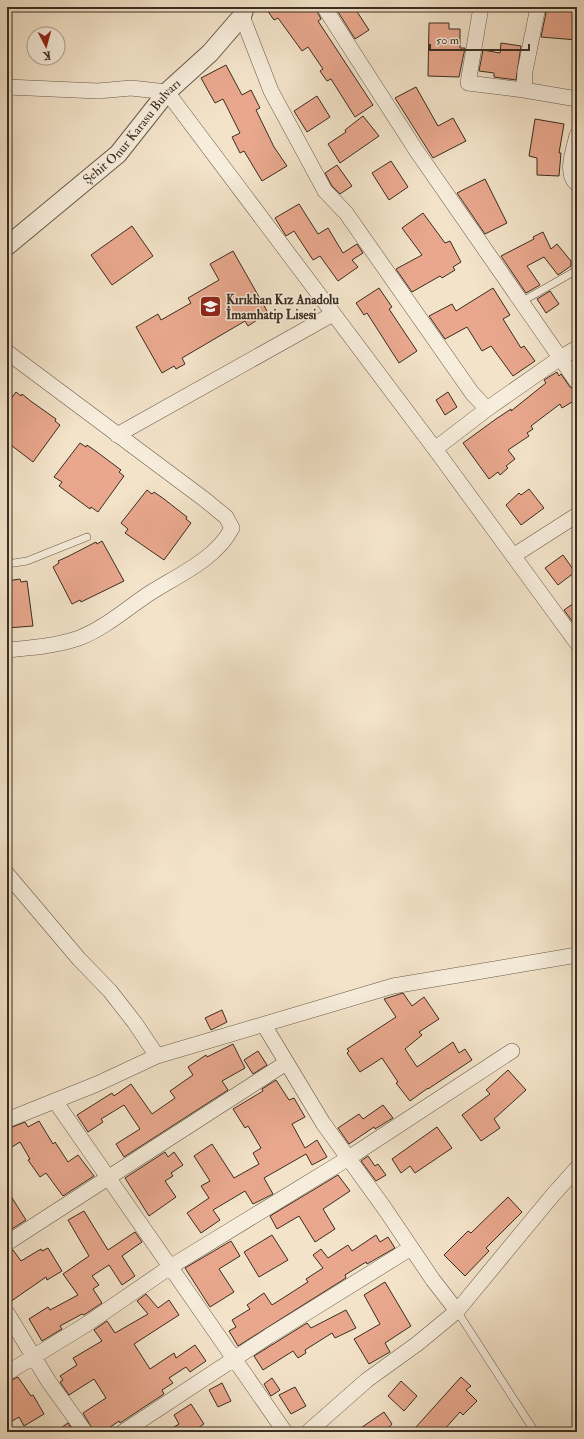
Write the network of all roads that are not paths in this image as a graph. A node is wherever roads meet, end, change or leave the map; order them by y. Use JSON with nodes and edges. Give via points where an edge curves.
{"nodes":[{"id":1,"x":324,"y":7,"type":"edge"},
{"id":2,"x":481,"y":7,"type":"edge"},
{"id":3,"x":538,"y":7,"type":"edge"},
{"id":4,"x":244,"y":12,"type":"edge"},
{"id":5,"x":7,"y":87,"type":"edge"},
{"id":6,"x":524,"y":90,"type":"junction"},
{"id":7,"x":167,"y":92,"type":"junction"},
{"id":8,"x":577,"y":99,"type":"edge"},
{"id":9,"x":577,"y":135,"type":"edge"},
{"id":10,"x":577,"y":184,"type":"edge"},
{"id":11,"x":7,"y":246,"type":"edge"},
{"id":12,"x":577,"y":270,"type":"edge"},
{"id":13,"x":522,"y":302,"type":"junction"},
{"id":14,"x":333,"y":314,"type":"junction"},
{"id":15,"x":577,"y":348,"type":"edge"},
{"id":16,"x":7,"y":352,"type":"edge"},
{"id":17,"x":560,"y":358,"type":"junction"},
{"id":18,"x":577,"y":382,"type":"edge"},
{"id":19,"x":488,"y":409,"type":"junction"},
{"id":20,"x":117,"y":435,"type":"junction"},
{"id":21,"x":435,"y":449,"type":"junction"},
{"id":22,"x":577,"y":515,"type":"edge"},
{"id":23,"x":87,"y":537,"type":"dead end"},
{"id":24,"x":513,"y":556,"type":"junction"},
{"id":25,"x":7,"y":564,"type":"edge"},
{"id":26,"x":577,"y":643,"type":"edge"},
{"id":27,"x":7,"y":650,"type":"edge"},
{"id":28,"x":7,"y":874,"type":"edge"},
{"id":29,"x":577,"y":954,"type":"edge"},
{"id":30,"x":264,"y":1025,"type":"junction"},
{"id":31,"x":512,"y":1051,"type":"dead end"},
{"id":32,"x":157,"y":1056,"type":"junction"},
{"id":33,"x":286,"y":1063,"type":"junction"},
{"id":34,"x":55,"y":1101,"type":"junction"},
{"id":35,"x":7,"y":1120,"type":"edge"},
{"id":36,"x":347,"y":1159,"type":"junction"},
{"id":37,"x":577,"y":1168,"type":"edge"},
{"id":38,"x":108,"y":1177,"type":"junction"},
{"id":39,"x":7,"y":1243,"type":"edge"},
{"id":40,"x":411,"y":1248,"type":"junction"},
{"id":41,"x":170,"y":1266,"type":"junction"},
{"id":42,"x":456,"y":1311,"type":"junction"},
{"id":43,"x":7,"y":1313,"type":"edge"},
{"id":44,"x":34,"y":1356,"type":"junction"},
{"id":45,"x":235,"y":1360,"type":"junction"},
{"id":46,"x":7,"y":1373,"type":"edge"},
{"id":47,"x":85,"y":1432,"type":"edge"},
{"id":48,"x":124,"y":1432,"type":"edge"},
{"id":49,"x":285,"y":1432,"type":"edge"},
{"id":50,"x":308,"y":1432,"type":"edge"},
{"id":51,"x":535,"y":1432,"type":"edge"}],
"edges":[{"from":1,"to":13,"type":"street","via":[[416,150]]},
{"from":2,"to":6,"type":"street","via":[[468,83]]},
{"from":3,"to":6,"type":"street"},
{"from":4,"to":7,"type":"street","name":"Şehit Onur Karasu Bulvarı","via":[[210,53]]},
{"from":4,"to":19,"type":"street","via":[[272,91],[325,191],[346,213],[472,393]]},
{"from":5,"to":7,"type":"street","via":[[98,91],[131,88]]},
{"from":6,"to":8,"type":"street"},
{"from":7,"to":11,"type":"street","name":"Şehit Onur Karasu Bulvarı","via":[[118,154]]},
{"from":7,"to":14,"type":"street"},
{"from":9,"to":10,"type":"street","via":[[570,173]]},
{"from":12,"to":13,"type":"lane"},
{"from":13,"to":17,"type":"street"},
{"from":14,"to":20,"type":"street"},
{"from":14,"to":21,"type":"street"},
{"from":15,"to":17,"type":"street"},
{"from":16,"to":20,"type":"street"},
{"from":17,"to":18,"type":"street"},
{"from":17,"to":19,"type":"street"},
{"from":19,"to":21,"type":"street"},
{"from":20,"to":27,"type":"street","via":[[226,517],[232,528],[227,538],[190,571],[148,594],[82,637],[67,642]]},
{"from":21,"to":24,"type":"street"},
{"from":22,"to":24,"type":"street"},
{"from":23,"to":25,"type":"lane","via":[[27,561]]},
{"from":24,"to":26,"type":"street"},
{"from":28,"to":32,"type":"street","via":[[79,959],[110,991]]},
{"from":29,"to":30,"type":"street","via":[[393,986]]},
{"from":30,"to":32,"type":"street"},
{"from":30,"to":33,"type":"street"},
{"from":31,"to":36,"type":"street"},
{"from":32,"to":34,"type":"street"},
{"from":33,"to":36,"type":"street"},
{"from":33,"to":38,"type":"street"},
{"from":34,"to":35,"type":"street"},
{"from":34,"to":38,"type":"street"},
{"from":36,"to":40,"type":"street"},
{"from":36,"to":41,"type":"street"},
{"from":37,"to":42,"type":"street"},
{"from":38,"to":39,"type":"street"},
{"from":38,"to":41,"type":"street"},
{"from":40,"to":42,"type":"street"},
{"from":40,"to":45,"type":"street"},
{"from":41,"to":44,"type":"street","via":[[87,1324]]},
{"from":41,"to":45,"type":"street"},
{"from":42,"to":50,"type":"street","via":[[417,1344],[367,1380]]},
{"from":42,"to":51,"type":"lane"},
{"from":43,"to":44,"type":"street"},
{"from":44,"to":46,"type":"street"},
{"from":44,"to":47,"type":"street","via":[[49,1382]]},
{"from":45,"to":48,"type":"street"},
{"from":45,"to":49,"type":"street"}]}
